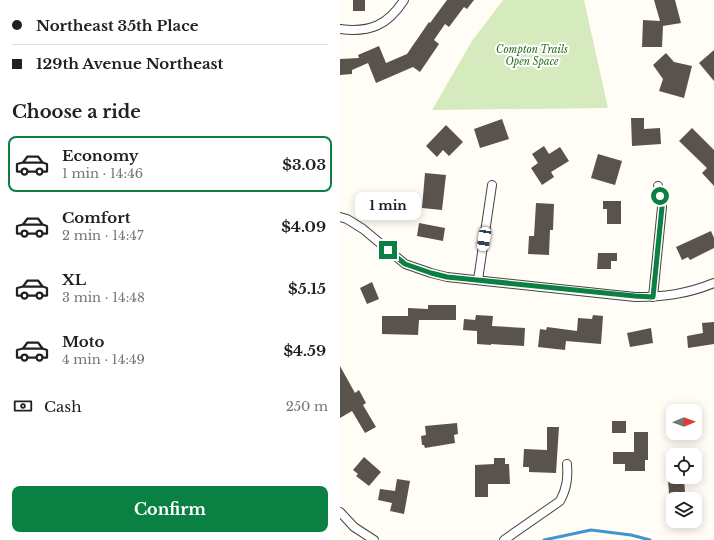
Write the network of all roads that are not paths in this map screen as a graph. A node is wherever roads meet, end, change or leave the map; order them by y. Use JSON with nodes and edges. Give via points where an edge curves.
{"nodes":[{"id":1,"x":404,"y":0,"type":"edge"},
{"id":2,"x":340,"y":29,"type":"edge"},
{"id":3,"x":492,"y":185,"type":"dead end"},
{"id":4,"x":658,"y":186,"type":"dead end"},
{"id":5,"x":340,"y":217,"type":"edge"},
{"id":6,"x":478,"y":280,"type":"junction"},
{"id":7,"x":714,"y":283,"type":"edge"},
{"id":8,"x":653,"y":297,"type":"junction"},
{"id":9,"x":567,"y":464,"type":"dead end"},
{"id":10,"x":340,"y":512,"type":"edge"},
{"id":11,"x":374,"y":540,"type":"edge"},
{"id":12,"x":504,"y":540,"type":"edge"}],
"edges":[{"from":1,"to":2,"type":"street","via":[[390,19],[379,26],[363,30]]},
{"from":3,"to":6,"type":"street"},
{"from":4,"to":8,"type":"street","via":[[662,207]]},
{"from":5,"to":6,"type":"street","via":[[364,229],[405,264],[447,277]]},
{"from":6,"to":8,"type":"street"},
{"from":7,"to":8,"type":"street","via":[[696,291]]},
{"from":9,"to":12,"type":"street","via":[[568,480],[560,501]]},
{"from":10,"to":11,"type":"street","via":[[354,527]]}]}
